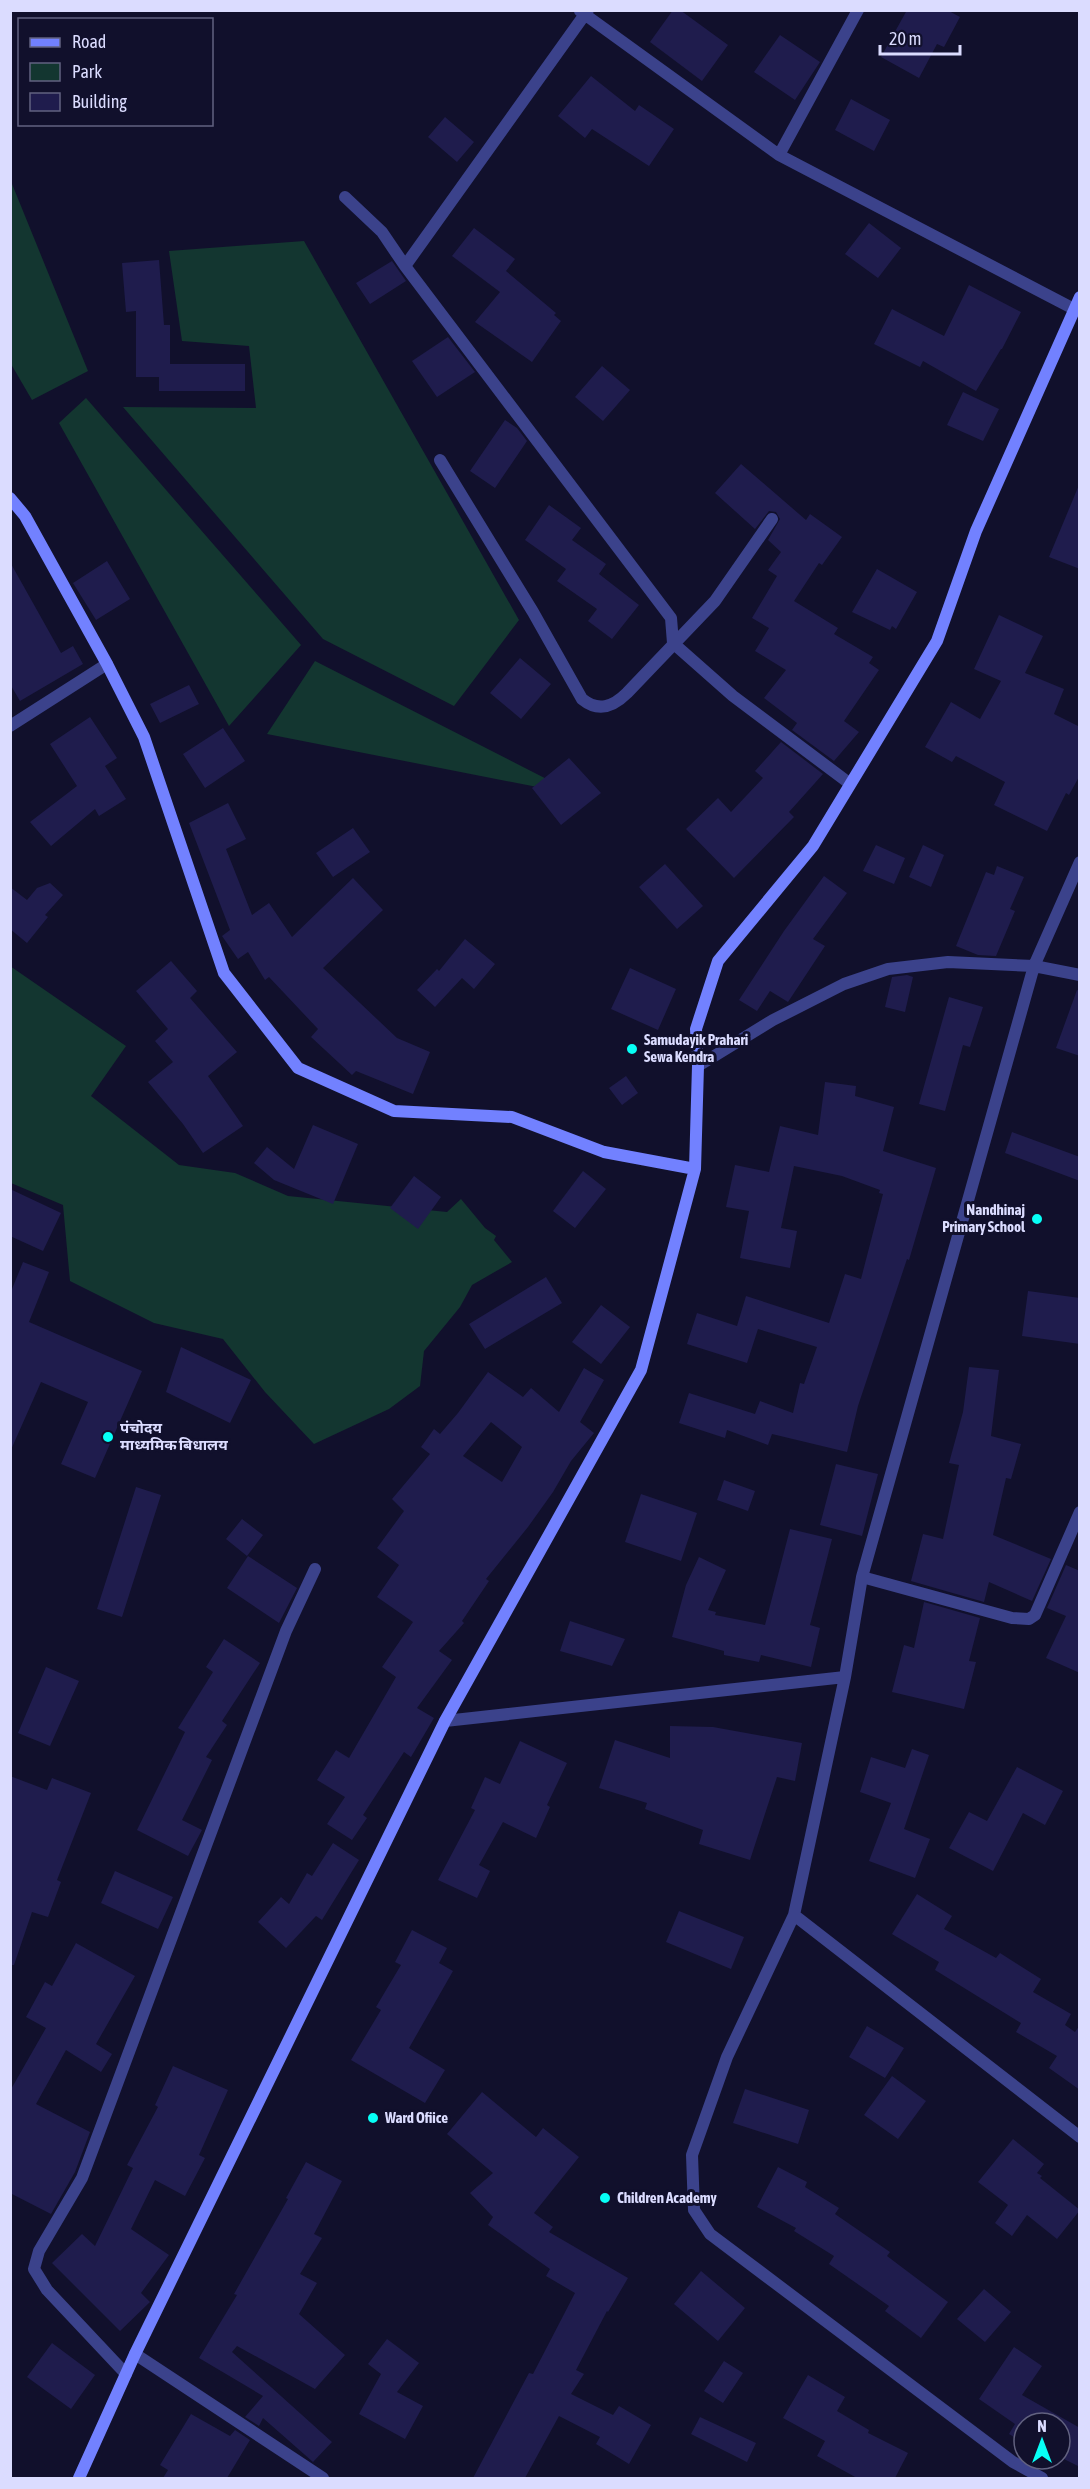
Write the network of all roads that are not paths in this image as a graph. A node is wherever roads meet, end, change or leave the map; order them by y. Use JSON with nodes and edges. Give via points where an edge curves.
{"nodes":[{"id":1,"x":858,"y":10,"type":"edge"},
{"id":2,"x":584,"y":12,"type":"edge"},
{"id":3,"x":779,"y":155,"type":"junction"},
{"id":4,"x":345,"y":196,"type":"dead end"},
{"id":5,"x":405,"y":266,"type":"junction"},
{"id":6,"x":1077,"y":303,"type":"edge"},
{"id":7,"x":440,"y":460,"type":"dead end"},
{"id":8,"x":10,"y":498,"type":"edge"},
{"id":9,"x":772,"y":519,"type":"dead end"},
{"id":10,"x":673,"y":643,"type":"junction"},
{"id":11,"x":107,"y":664,"type":"junction"},
{"id":12,"x":10,"y":726,"type":"edge"},
{"id":13,"x":849,"y":783,"type":"junction"},
{"id":14,"x":1080,"y":862,"type":"edge"},
{"id":15,"x":1034,"y":966,"type":"junction"},
{"id":16,"x":1080,"y":975,"type":"edge"},
{"id":17,"x":699,"y":1066,"type":"junction"},
{"id":18,"x":695,"y":1169,"type":"junction"},
{"id":19,"x":1080,"y":1512,"type":"edge"},
{"id":20,"x":315,"y":1569,"type":"dead end"},
{"id":21,"x":862,"y":1578,"type":"junction"},
{"id":22,"x":845,"y":1677,"type":"junction"},
{"id":23,"x":445,"y":1721,"type":"junction"},
{"id":24,"x":794,"y":1915,"type":"junction"},
{"id":25,"x":1080,"y":2137,"type":"edge"},
{"id":26,"x":135,"y":2354,"type":"junction"},
{"id":27,"x":126,"y":2374,"type":"junction"},
{"id":28,"x":79,"y":2478,"type":"edge"},
{"id":29,"x":323,"y":2478,"type":"edge"},
{"id":30,"x":1042,"y":2478,"type":"edge"}],
"edges":[{"from":1,"to":3,"type":"street"},
{"from":2,"to":3,"type":"street"},
{"from":2,"to":5,"type":"street"},
{"from":3,"to":6,"type":"street"},
{"from":4,"to":5,"type":"street","via":[[381,232]]},
{"from":5,"to":10,"type":"street","via":[[671,618]]},
{"from":6,"to":13,"type":"street","via":[[976,531],[937,640]]},
{"from":7,"to":10,"type":"street","via":[[582,699],[590,705],[616,704]]},
{"from":8,"to":11,"type":"street","via":[[25,516]]},
{"from":9,"to":10,"type":"street","via":[[715,602]]},
{"from":10,"to":13,"type":"street","via":[[733,696]]},
{"from":11,"to":12,"type":"street"},
{"from":11,"to":18,"type":"street","via":[[144,737],[224,973],[298,1068],[394,1111],[512,1118],[604,1152]]},
{"from":13,"to":17,"type":"street","via":[[813,846],[718,961],[696,1029]]},
{"from":14,"to":15,"type":"street"},
{"from":15,"to":16,"type":"street"},
{"from":15,"to":17,"type":"street","via":[[948,962],[888,969],[844,984],[773,1020]]},
{"from":15,"to":21,"type":"street"},
{"from":17,"to":18,"type":"street"},
{"from":18,"to":23,"type":"street","via":[[641,1370]]},
{"from":19,"to":21,"type":"street","via":[[1035,1615],[1029,1619],[1012,1618]]},
{"from":20,"to":27,"type":"street","via":[[286,1631],[82,2178],[39,2251],[34,2269],[47,2290]]},
{"from":21,"to":22,"type":"street"},
{"from":22,"to":23,"type":"street"},
{"from":22,"to":24,"type":"street"},
{"from":23,"to":26,"type":"street"},
{"from":24,"to":25,"type":"street"},
{"from":24,"to":30,"type":"street","via":[[728,2057],[692,2155],[694,2210],[710,2234],[1013,2462]]},
{"from":26,"to":27,"type":"street"},
{"from":26,"to":29,"type":"street"},
{"from":27,"to":28,"type":"street"}]}
